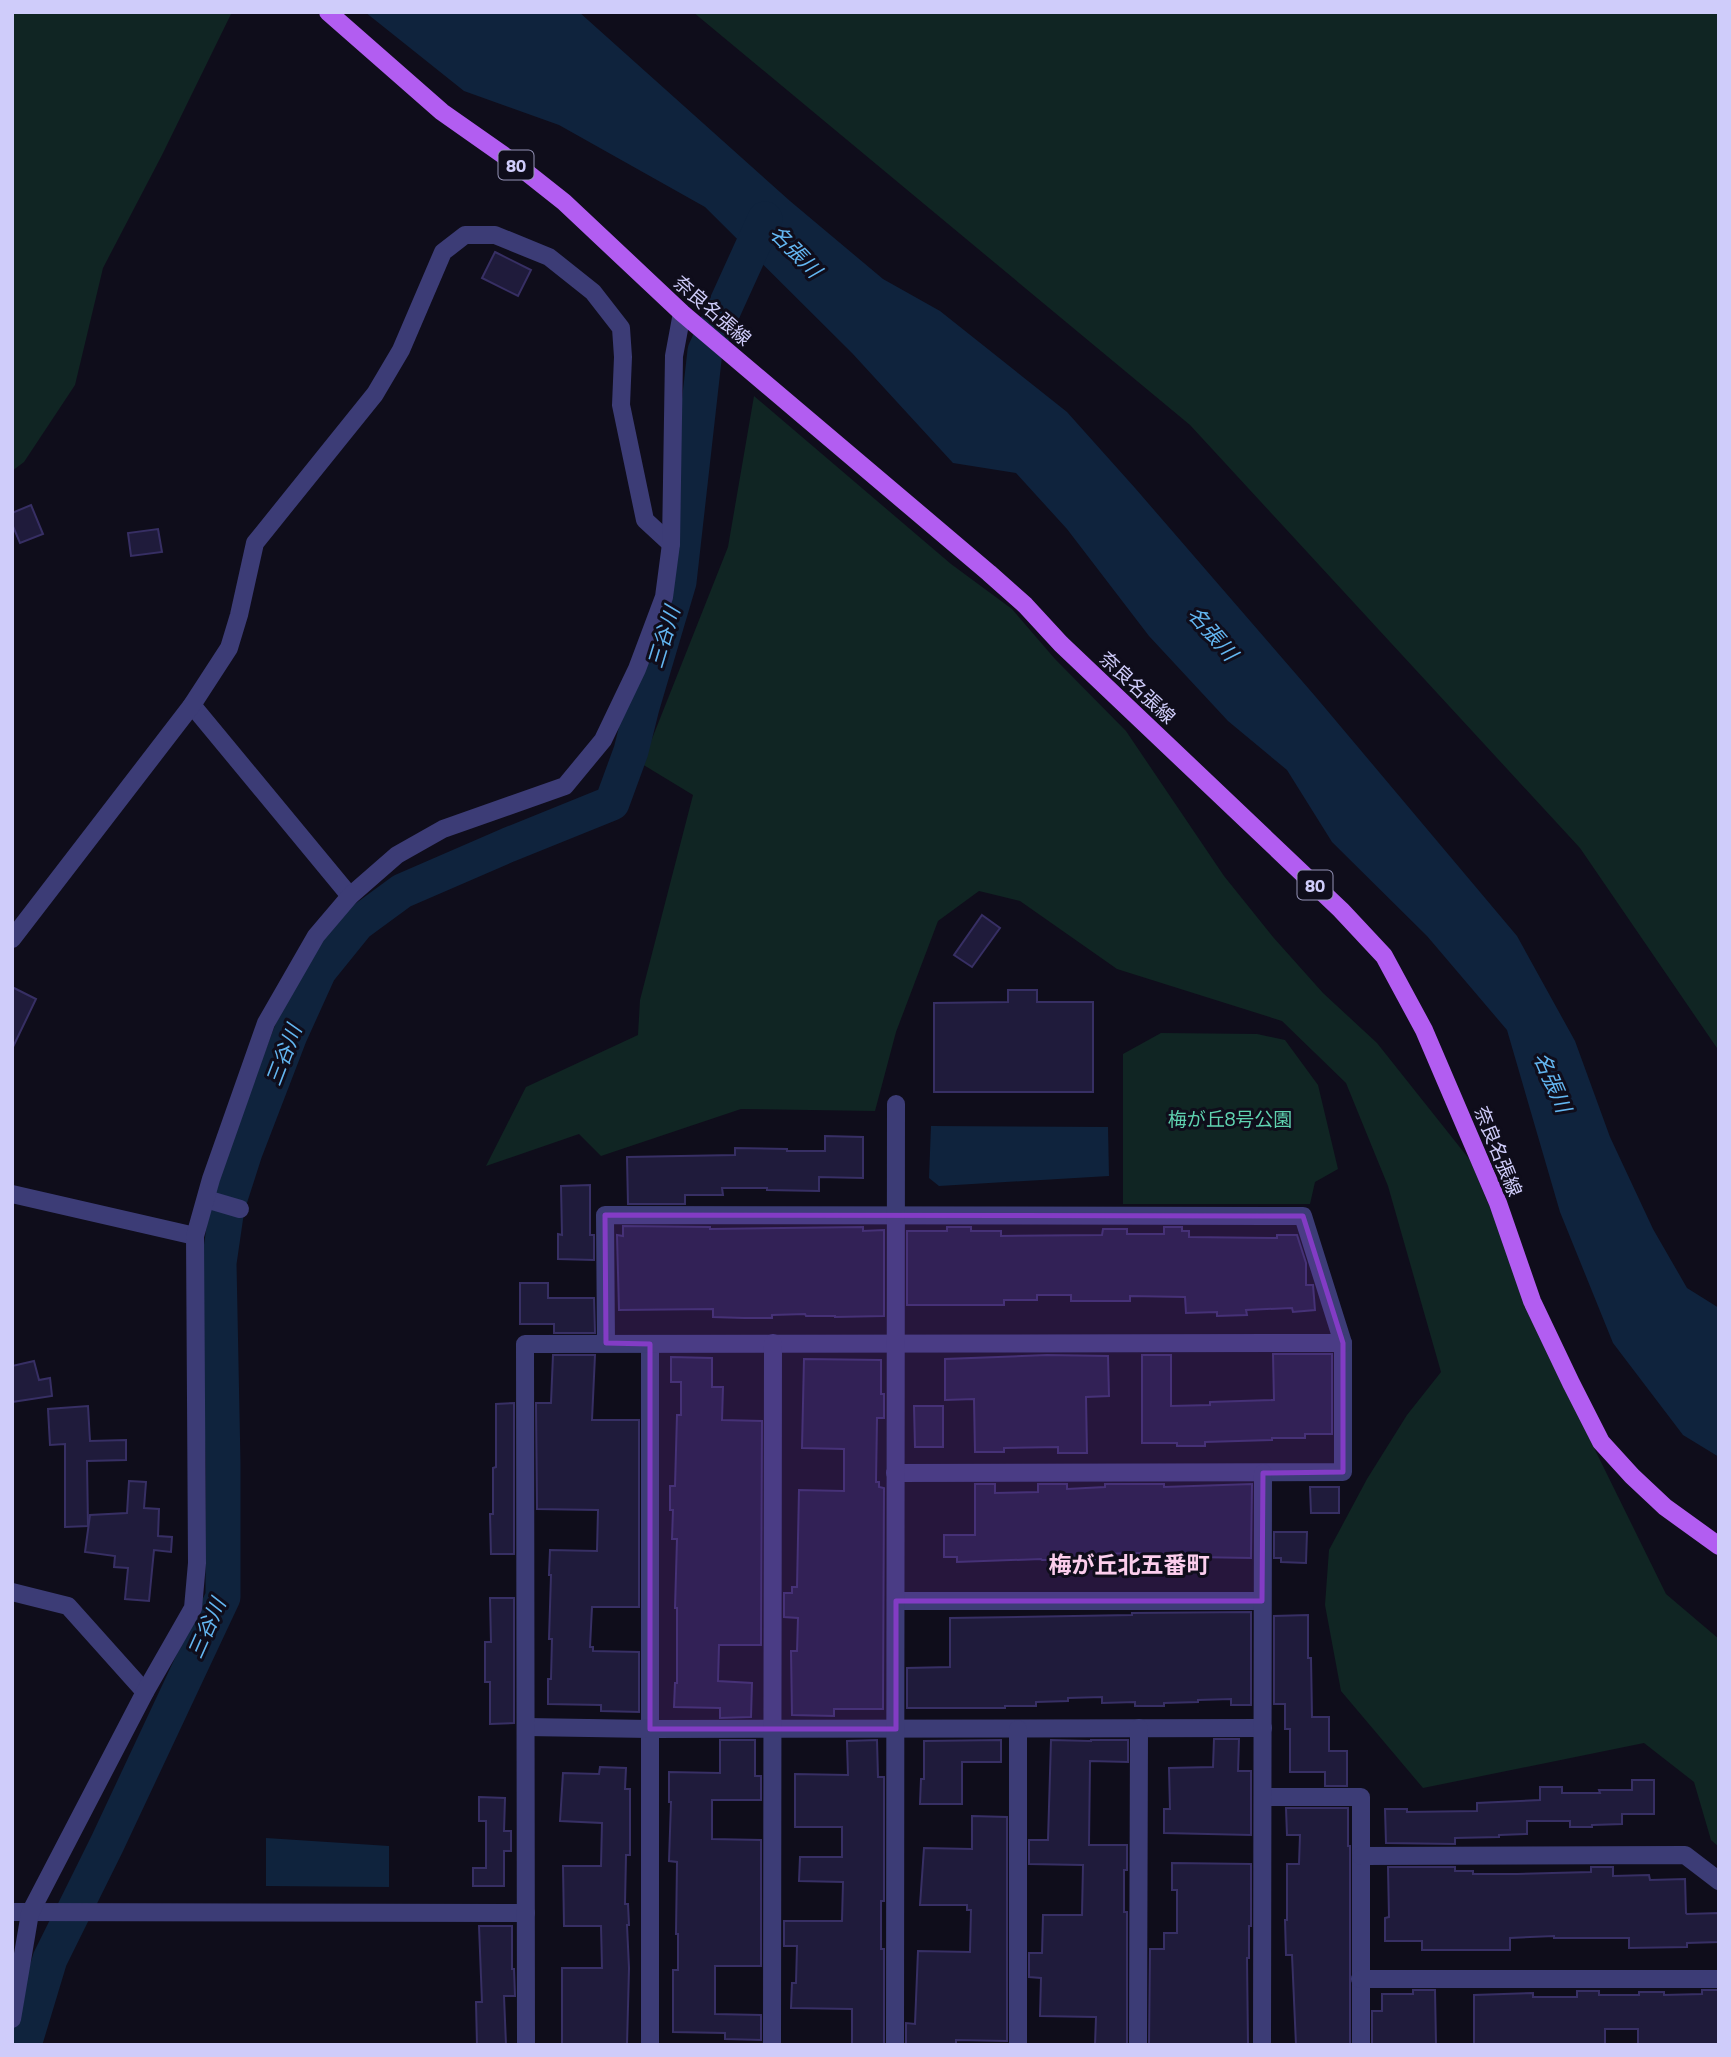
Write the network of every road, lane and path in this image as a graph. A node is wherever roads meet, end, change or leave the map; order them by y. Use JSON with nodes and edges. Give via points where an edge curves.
{"nodes":[{"id":1,"x":328,"y":12,"type":"edge"},
{"id":2,"x":682,"y":313,"type":"junction"},
{"id":3,"x":671,"y":544,"type":"junction"},
{"id":4,"x":192,"y":705,"type":"junction"},
{"id":5,"x":350,"y":896,"type":"junction"},
{"id":6,"x":12,"y":939,"type":"edge"},
{"id":7,"x":896,"y":1104,"type":"dead end"},
{"id":8,"x":12,"y":1194,"type":"edge"},
{"id":9,"x":207,"y":1199,"type":"junction"},
{"id":10,"x":237,"y":1208,"type":"dead end"},
{"id":11,"x":896,"y":1214,"type":"junction"},
{"id":12,"x":195,"y":1236,"type":"junction"},
{"id":13,"x":606,"y":1343,"type":"junction"},
{"id":14,"x":773,"y":1343,"type":"junction"},
{"id":15,"x":1343,"y":1343,"type":"junction"},
{"id":16,"x":650,"y":1344,"type":"junction"},
{"id":17,"x":896,"y":1344,"type":"junction"},
{"id":18,"x":895,"y":1473,"type":"junction"},
{"id":19,"x":1263,"y":1473,"type":"junction"},
{"id":20,"x":1719,"y":1546,"type":"edge"},
{"id":21,"x":12,"y":1592,"type":"edge"},
{"id":22,"x":896,"y":1601,"type":"junction"},
{"id":23,"x":1262,"y":1601,"type":"junction"},
{"id":24,"x":145,"y":1692,"type":"junction"},
{"id":25,"x":526,"y":1727,"type":"junction"},
{"id":26,"x":1139,"y":1728,"type":"junction"},
{"id":27,"x":1263,"y":1728,"type":"junction"},
{"id":28,"x":650,"y":1729,"type":"junction"},
{"id":29,"x":772,"y":1729,"type":"junction"},
{"id":30,"x":896,"y":1729,"type":"junction"},
{"id":31,"x":1018,"y":1729,"type":"junction"},
{"id":32,"x":1263,"y":1797,"type":"junction"},
{"id":33,"x":1361,"y":1856,"type":"junction"},
{"id":34,"x":1719,"y":1881,"type":"edge"},
{"id":35,"x":21,"y":1912,"type":"edge"},
{"id":36,"x":526,"y":1913,"type":"junction"},
{"id":37,"x":1360,"y":1979,"type":"junction"},
{"id":38,"x":1719,"y":1979,"type":"edge"},
{"id":39,"x":12,"y":2019,"type":"edge"},
{"id":40,"x":526,"y":2045,"type":"edge"},
{"id":41,"x":650,"y":2045,"type":"edge"},
{"id":42,"x":772,"y":2045,"type":"edge"},
{"id":43,"x":895,"y":2045,"type":"edge"},
{"id":44,"x":1018,"y":2045,"type":"edge"},
{"id":45,"x":1138,"y":2045,"type":"edge"},
{"id":46,"x":1262,"y":2045,"type":"edge"},
{"id":47,"x":1360,"y":2045,"type":"edge"}],
"edges":[{"from":1,"to":2,"type":"main road","name":"奈良名張線","number":"80","via":[[442,112],[564,202]]},
{"from":2,"to":3,"type":"street","via":[[674,356]]},
{"from":2,"to":20,"type":"main road","name":"奈良名張線","number":"80","via":[[1025,605],[1384,957],[1424,1030],[1498,1203],[1532,1301],[1601,1442],[1665,1507]]},
{"from":3,"to":4,"type":"street","via":[[645,520],[621,405],[621,328],[593,292],[549,257],[495,235],[465,235],[443,252],[401,350],[375,394],[255,543],[229,648]]},
{"from":3,"to":5,"type":"street","via":[[664,597],[637,669],[603,740],[565,786],[443,829],[397,855]]},
{"from":4,"to":5,"type":"street"},
{"from":4,"to":6,"type":"street"},
{"from":5,"to":9,"type":"street","via":[[316,936],[266,1023]]},
{"from":7,"to":11,"type":"street"},
{"from":8,"to":12,"type":"street"},
{"from":9,"to":10,"type":"street"},
{"from":9,"to":12,"type":"street"},
{"from":11,"to":13,"type":"street","via":[[605,1215]]},
{"from":11,"to":15,"type":"street","via":[[1303,1216]]},
{"from":11,"to":17,"type":"street"},
{"from":12,"to":24,"type":"street","via":[[197,1563],[193,1608]]},
{"from":13,"to":16,"type":"street"},
{"from":13,"to":25,"type":"street","via":[[525,1344]]},
{"from":14,"to":16,"type":"street"},
{"from":14,"to":17,"type":"street"},
{"from":14,"to":29,"type":"street"},
{"from":15,"to":17,"type":"street"},
{"from":15,"to":19,"type":"street","via":[[1343,1472]]},
{"from":16,"to":28,"type":"street"},
{"from":17,"to":18,"type":"street"},
{"from":18,"to":19,"type":"street"},
{"from":18,"to":22,"type":"street"},
{"from":19,"to":23,"type":"street"},
{"from":21,"to":24,"type":"street","via":[[68,1606]]},
{"from":22,"to":23,"type":"street"},
{"from":22,"to":30,"type":"street"},
{"from":23,"to":27,"type":"street"},
{"from":24,"to":35,"type":"street"},
{"from":25,"to":28,"type":"street"},
{"from":25,"to":36,"type":"street"},
{"from":26,"to":27,"type":"street"},
{"from":26,"to":31,"type":"street"},
{"from":26,"to":45,"type":"street"},
{"from":27,"to":32,"type":"street"},
{"from":28,"to":29,"type":"street"},
{"from":28,"to":41,"type":"street"},
{"from":29,"to":30,"type":"street"},
{"from":29,"to":42,"type":"street"},
{"from":30,"to":31,"type":"street"},
{"from":30,"to":43,"type":"street"},
{"from":31,"to":44,"type":"street"},
{"from":32,"to":33,"type":"street","via":[[1361,1797]]},
{"from":32,"to":46,"type":"street"},
{"from":33,"to":34,"type":"street","via":[[1685,1855]]},
{"from":33,"to":37,"type":"street"},
{"from":35,"to":36,"type":"street"},
{"from":35,"to":39,"type":"street"},
{"from":36,"to":40,"type":"street"},
{"from":37,"to":38,"type":"street"},
{"from":37,"to":47,"type":"street"}]}
